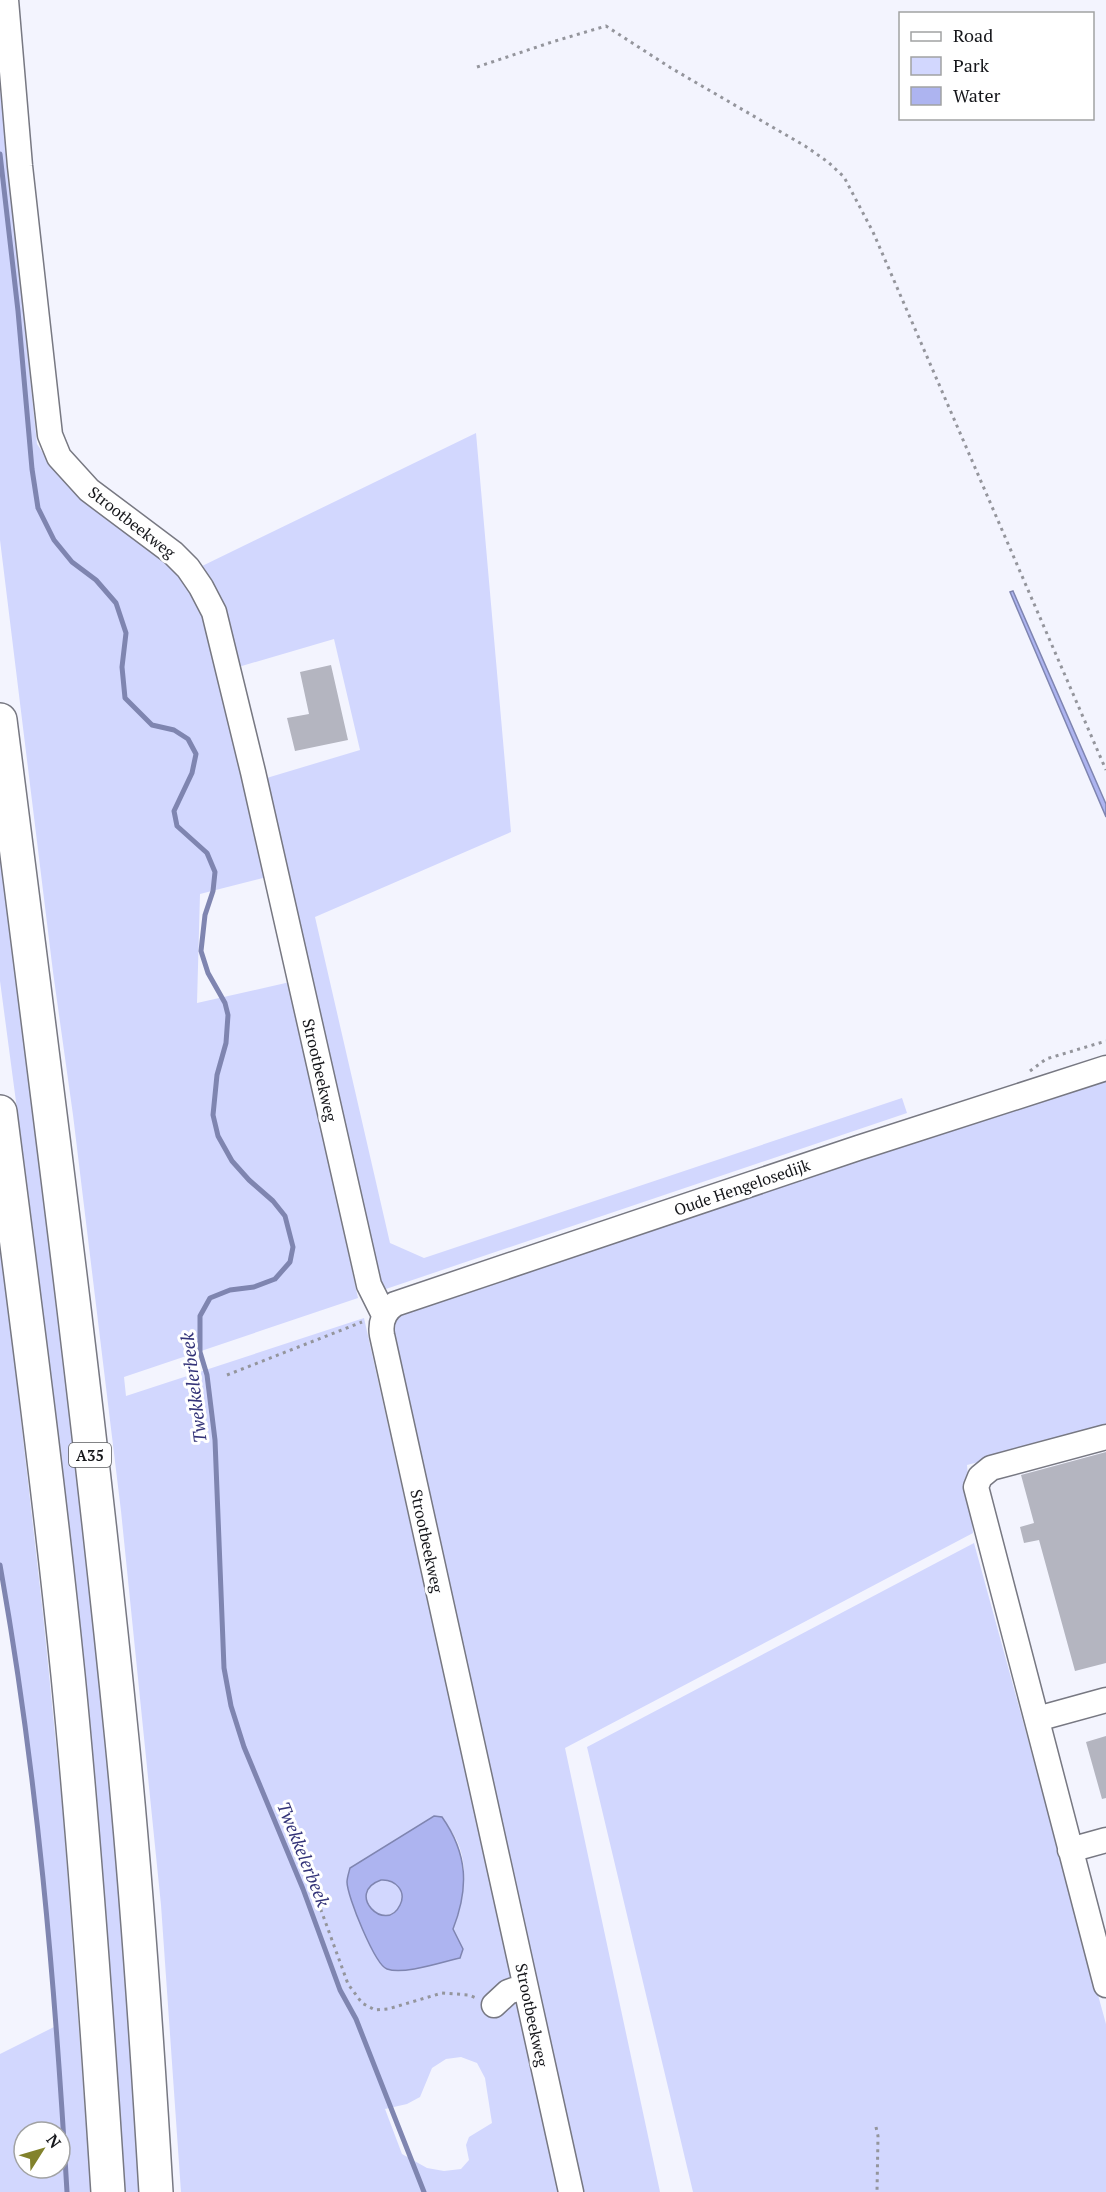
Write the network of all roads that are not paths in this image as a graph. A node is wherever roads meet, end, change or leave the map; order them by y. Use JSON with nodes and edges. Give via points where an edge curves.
{"nodes":[{"id":1,"x":6,"y":0,"type":"edge"},
{"id":2,"x":0,"y":720,"type":"edge"},
{"id":3,"x":1106,"y":1068,"type":"edge"},
{"id":4,"x":0,"y":1112,"type":"edge"},
{"id":5,"x":384,"y":1315,"type":"junction"},
{"id":6,"x":1106,"y":1437,"type":"edge"},
{"id":7,"x":1106,"y":1700,"type":"edge"},
{"id":8,"x":1037,"y":1719,"type":"junction"},
{"id":9,"x":1106,"y":1840,"type":"edge"},
{"id":10,"x":1070,"y":1850,"type":"junction"},
{"id":11,"x":1106,"y":1985,"type":"edge"},
{"id":12,"x":525,"y":1986,"type":"junction"},
{"id":13,"x":494,"y":2005,"type":"road end"},
{"id":14,"x":108,"y":2192,"type":"edge"},
{"id":15,"x":156,"y":2192,"type":"edge"},
{"id":16,"x":571,"y":2192,"type":"edge"}],
"edges":[{"from":1,"to":5,"type":"street","name":"Strootbeekweg","via":[[50,435],[59,457],[89,490],[188,568],[214,612],[369,1285]]},
{"from":2,"to":15,"type":"highway","number":"A35","via":[[67,1247],[122,1740]]},
{"from":3,"to":5,"type":"street","name":"Oude Hengelosedijk","via":[[394,1304]]},
{"from":4,"to":14,"type":"highway","number":"A35","via":[[68,1677]]},
{"from":5,"to":12,"type":"street","name":"Strootbeekweg","via":[[382,1335]]},
{"from":6,"to":8,"type":"street","via":[[991,1468],[980,1477],[976,1487]]},
{"from":7,"to":8,"type":"street"},
{"from":8,"to":10,"type":"street"},
{"from":9,"to":10,"type":"street"},
{"from":10,"to":11,"type":"street"},
{"from":12,"to":13,"type":"street","via":[[508,1992]]},
{"from":12,"to":16,"type":"street","name":"Strootbeekweg"}]}
